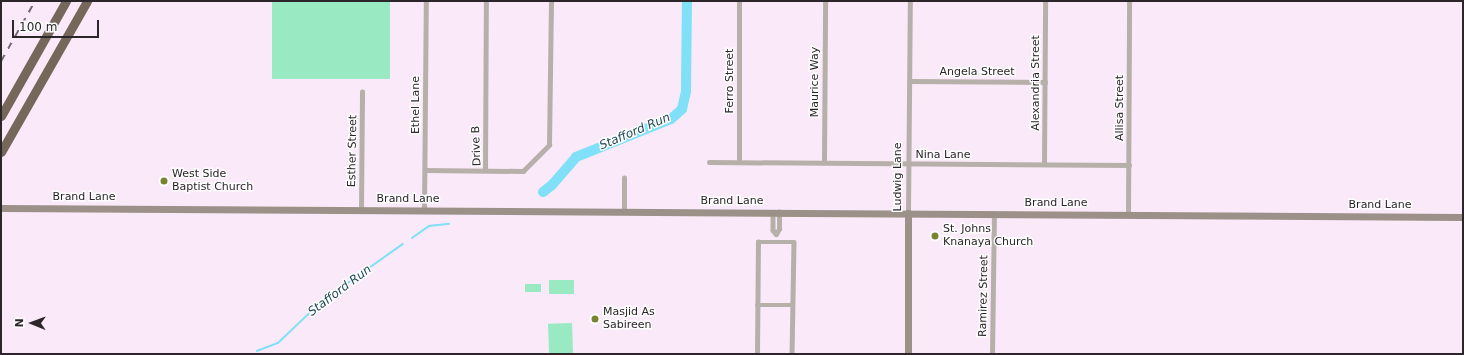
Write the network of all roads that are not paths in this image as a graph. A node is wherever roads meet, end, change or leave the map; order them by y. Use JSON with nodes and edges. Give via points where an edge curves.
{"nodes":[{"id":1,"x":66,"y":1,"type":"edge"},
{"id":2,"x":87,"y":1,"type":"edge"},
{"id":3,"x":426,"y":1,"type":"edge"},
{"id":4,"x":486,"y":1,"type":"edge"},
{"id":5,"x":551,"y":1,"type":"edge"},
{"id":6,"x":739,"y":1,"type":"edge"},
{"id":7,"x":825,"y":1,"type":"edge"},
{"id":8,"x":910,"y":1,"type":"edge"},
{"id":9,"x":1045,"y":1,"type":"edge"},
{"id":10,"x":1129,"y":1,"type":"edge"},
{"id":11,"x":910,"y":81,"type":"junction"},
{"id":12,"x":1045,"y":82,"type":"junction"},
{"id":13,"x":362,"y":92,"type":"dead end"},
{"id":14,"x":1,"y":116,"type":"edge"},
{"id":15,"x":1,"y":152,"type":"edge"},
{"id":16,"x":709,"y":162,"type":"dead end"},
{"id":17,"x":739,"y":162,"type":"junction"},
{"id":18,"x":824,"y":163,"type":"junction"},
{"id":19,"x":909,"y":164,"type":"junction"},
{"id":20,"x":1044,"y":164,"type":"junction"},
{"id":21,"x":1129,"y":165,"type":"junction"},
{"id":22,"x":425,"y":170,"type":"junction"},
{"id":23,"x":485,"y":170,"type":"junction"},
{"id":24,"x":624,"y":178,"type":"dead end"},
{"id":25,"x":1,"y":208,"type":"edge"},
{"id":26,"x":361,"y":210,"type":"junction"},
{"id":27,"x":424,"y":210,"type":"junction"},
{"id":28,"x":624,"y":211,"type":"junction"},
{"id":29,"x":776,"y":212,"type":"junction"},
{"id":30,"x":908,"y":213,"type":"junction"},
{"id":31,"x":994,"y":214,"type":"junction"},
{"id":32,"x":1128,"y":214,"type":"junction"},
{"id":33,"x":1463,"y":217,"type":"edge"},
{"id":34,"x":776,"y":242,"type":"junction"},
{"id":35,"x":757,"y":305,"type":"junction"},
{"id":36,"x":793,"y":306,"type":"junction"},
{"id":37,"x":757,"y":354,"type":"edge"},
{"id":38,"x":792,"y":354,"type":"edge"},
{"id":39,"x":908,"y":354,"type":"edge"},
{"id":40,"x":992,"y":354,"type":"edge"}],
"edges":[{"from":1,"to":14,"type":"highway"},
{"from":2,"to":15,"type":"highway"},
{"from":3,"to":22,"type":"street","name":"Ethel Lane"},
{"from":4,"to":23,"type":"street","name":"Drive B"},
{"from":5,"to":23,"type":"street","name":"Drive B","via":[[549,145],[523,171]]},
{"from":6,"to":17,"type":"street","name":"Ferro Street"},
{"from":7,"to":18,"type":"street","name":"Maurice Way"},
{"from":8,"to":11,"type":"street","name":"Ludwig Lane"},
{"from":9,"to":12,"type":"street","name":"Alexandria Street"},
{"from":10,"to":21,"type":"street","name":"Allisa Street"},
{"from":11,"to":12,"type":"street","name":"Angela Street"},
{"from":11,"to":19,"type":"street","name":"Ludwig Lane"},
{"from":12,"to":20,"type":"street","name":"Alexandria Street"},
{"from":13,"to":26,"type":"street","name":"Esther Street"},
{"from":16,"to":17,"type":"street","name":"Nina Lane"},
{"from":17,"to":18,"type":"street","name":"Nina Lane"},
{"from":18,"to":19,"type":"street","name":"Nina Lane"},
{"from":19,"to":20,"type":"street","name":"Nina Lane"},
{"from":19,"to":30,"type":"street","name":"Ludwig Lane"},
{"from":20,"to":21,"type":"street","name":"Nina Lane"},
{"from":21,"to":32,"type":"street","name":"Allisa Street"},
{"from":22,"to":23,"type":"street"},
{"from":22,"to":27,"type":"street","name":"Ethel Lane"},
{"from":24,"to":28,"type":"street"},
{"from":25,"to":26,"type":"street","name":"Brand Lane"},
{"from":26,"to":27,"type":"street","name":"Brand Lane"},
{"from":27,"to":28,"type":"street","name":"Brand Lane"},
{"from":28,"to":29,"type":"street","name":"Brand Lane"},
{"from":29,"to":30,"type":"street","name":"Brand Lane"},
{"from":29,"to":34,"type":"street","via":[[779,229]]},
{"from":30,"to":31,"type":"street","name":"Brand Lane"},
{"from":30,"to":39,"type":"street","name":"Ludwig Lane"},
{"from":31,"to":32,"type":"street","name":"Brand Lane"},
{"from":31,"to":40,"type":"street","name":"Ramirez Street"},
{"from":32,"to":33,"type":"street","name":"Brand Lane"},
{"from":34,"to":35,"type":"street","via":[[758,242]]},
{"from":34,"to":36,"type":"street","via":[[794,242]]},
{"from":35,"to":36,"type":"street"},
{"from":35,"to":37,"type":"street"},
{"from":36,"to":38,"type":"street"}]}
